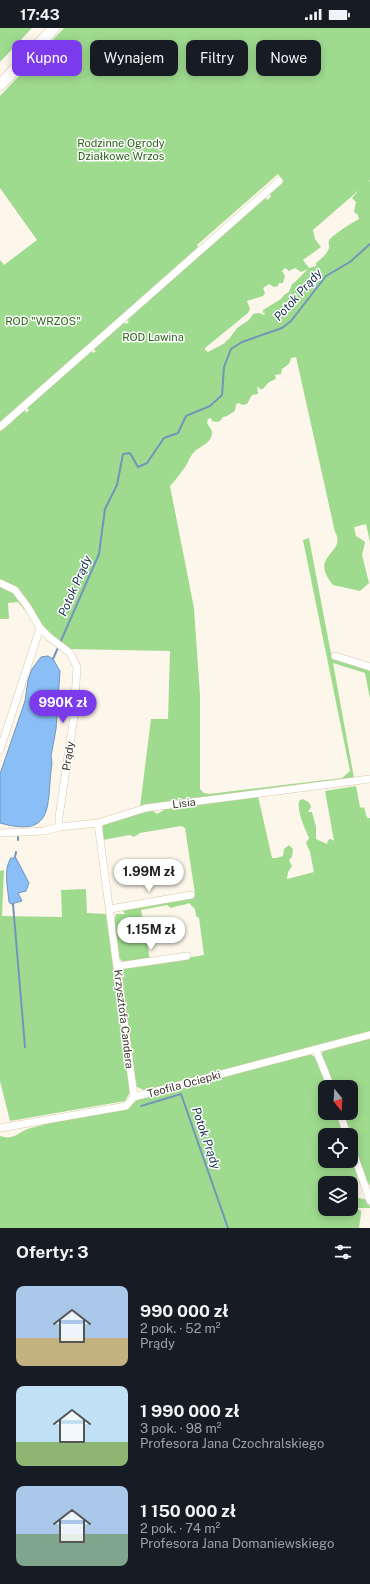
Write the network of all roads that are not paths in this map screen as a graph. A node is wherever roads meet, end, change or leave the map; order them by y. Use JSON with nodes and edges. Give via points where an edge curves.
{"nodes":[{"id":1,"x":54,"y":28,"type":"edge"},
{"id":2,"x":0,"y":84,"type":"edge"},
{"id":3,"x":279,"y":181,"type":"dead end"},
{"id":4,"x":0,"y":427,"type":"edge"},
{"id":5,"x":0,"y":583,"type":"edge"},
{"id":6,"x":40,"y":628,"type":"junction"},
{"id":7,"x":335,"y":656,"type":"dead end"},
{"id":8,"x":370,"y":667,"type":"edge"},
{"id":9,"x":0,"y":750,"type":"edge"},
{"id":10,"x":370,"y":779,"type":"edge"},
{"id":11,"x":98,"y":823,"type":"junction"},
{"id":12,"x":59,"y":827,"type":"junction"},
{"id":13,"x":0,"y":833,"type":"edge"},
{"id":14,"x":191,"y":895,"type":"dead end"},
{"id":15,"x":110,"y":909,"type":"junction"},
{"id":16,"x":187,"y":956,"type":"dead end"},
{"id":17,"x":118,"y":966,"type":"junction"},
{"id":18,"x":370,"y":1035,"type":"edge"},
{"id":19,"x":316,"y":1050,"type":"junction"},
{"id":20,"x":328,"y":1080,"type":"edge"},
{"id":21,"x":134,"y":1097,"type":"junction"},
{"id":22,"x":0,"y":1128,"type":"edge"},
{"id":23,"x":358,"y":1166,"type":"edge"},
{"id":24,"x":370,"y":1201,"type":"edge"}],
"edges":[{"from":1,"to":2,"type":"main road"},
{"from":3,"to":4,"type":"street"},
{"from":5,"to":6,"type":"street","name":"Prądy","via":[[15,590]]},
{"from":6,"to":9,"type":"street"},
{"from":6,"to":12,"type":"street","name":"Prądy","via":[[70,653],[77,667],[74,716],[58,817]]},
{"from":7,"to":8,"type":"street"},
{"from":10,"to":11,"type":"street","name":"Lisia","via":[[146,808]]},
{"from":11,"to":12,"type":"street","name":"Lisia"},
{"from":11,"to":15,"type":"street","name":"Krzysztofa Candera"},
{"from":12,"to":13,"type":"street","name":"Lisia"},
{"from":14,"to":15,"type":"street"},
{"from":15,"to":17,"type":"street","name":"Krzysztofa Candera"},
{"from":16,"to":17,"type":"street"},
{"from":17,"to":21,"type":"street","name":"Krzysztofa Candera"},
{"from":18,"to":19,"type":"street","name":"Teofila Ociepki"},
{"from":19,"to":20,"type":"street"},
{"from":19,"to":21,"type":"street","name":"Teofila Ociepki"},
{"from":21,"to":22,"type":"street","name":"Teofila Ociepki","via":[[126,1106]]},
{"from":23,"to":24,"type":"street"}]}
